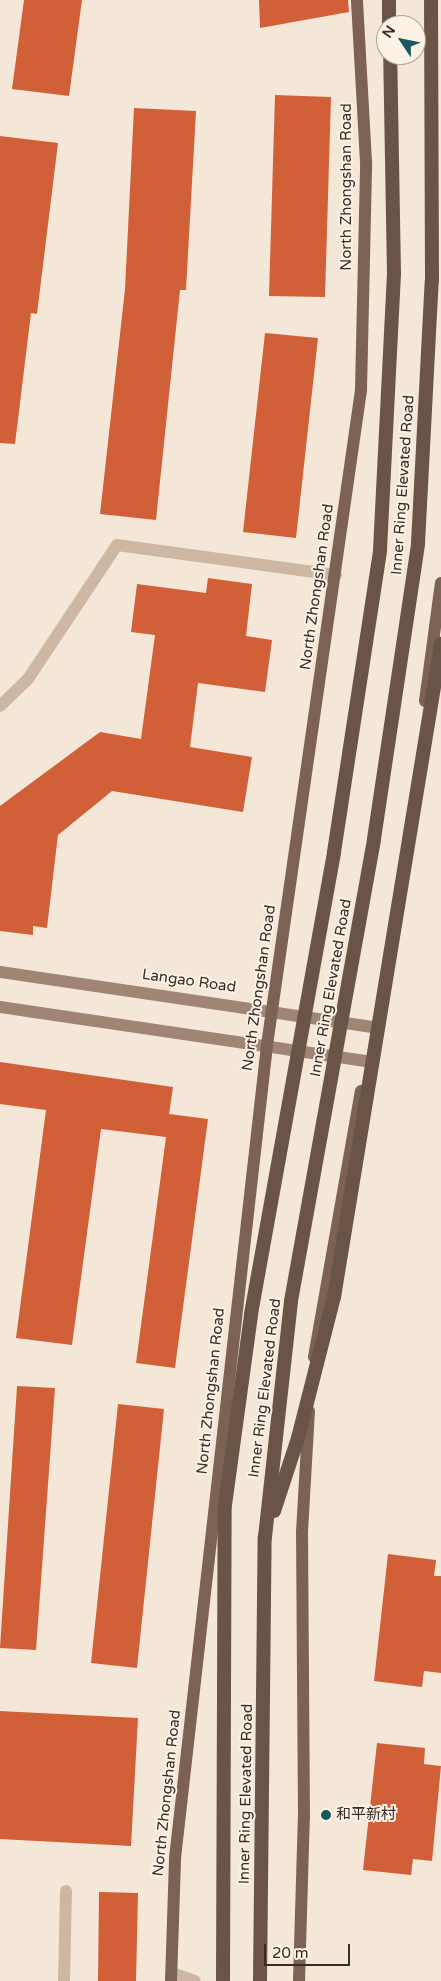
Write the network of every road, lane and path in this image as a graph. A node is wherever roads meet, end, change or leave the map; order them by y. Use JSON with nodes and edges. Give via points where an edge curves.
{"nodes":[{"id":1,"x":357,"y":0,"type":"edge"},
{"id":2,"x":389,"y":0,"type":"edge"},
{"id":3,"x":431,"y":0,"type":"edge"},
{"id":4,"x":389,"y":15,"type":"edge"},
{"id":5,"x":390,"y":65,"type":"edge"},
{"id":6,"x":336,"y":575,"type":"junction"},
{"id":7,"x":441,"y":583,"type":"edge"},
{"id":8,"x":441,"y":644,"type":"edge"},
{"id":9,"x":0,"y":706,"type":"edge"},
{"id":10,"x":0,"y":972,"type":"edge"},
{"id":11,"x":0,"y":1007,"type":"edge"},
{"id":12,"x":271,"y":1009,"type":"junction"},
{"id":13,"x":374,"y":1026,"type":"junction"},
{"id":14,"x":267,"y":1045,"type":"junction"},
{"id":15,"x":367,"y":1061,"type":"junction"},
{"id":16,"x":265,"y":1538,"type":"junction"},
{"id":17,"x":66,"y":1891,"type":"dead end"},
{"id":18,"x":172,"y":1977,"type":"edge"},
{"id":19,"x":64,"y":1981,"type":"edge"},
{"id":20,"x":195,"y":1981,"type":"edge"},
{"id":21,"x":223,"y":1981,"type":"edge"},
{"id":22,"x":260,"y":1981,"type":"edge"},
{"id":23,"x":299,"y":1981,"type":"edge"}],
"edges":[{"from":1,"to":6,"type":"main road","name":"North Zhongshan Road","via":[[366,162],[361,390]]},
{"from":2,"to":4,"type":"highway"},
{"from":3,"to":16,"type":"highway","name":"Inner Ring Elevated Road","bridge":true,"via":[[432,280],[418,542],[374,838],[291,1301]]},
{"from":5,"to":21,"type":"highway","name":"Inner Ring Elevated Road","bridge":true,"via":[[394,274],[380,550],[334,852],[251,1314],[225,1505]]},
{"from":6,"to":9,"type":"street","via":[[117,545],[28,679]]},
{"from":6,"to":12,"type":"main road","name":"North Zhongshan Road"},
{"from":7,"to":13,"type":"main road"},
{"from":8,"to":16,"type":"highway","bridge":true,"via":[[334,1297],[298,1438]]},
{"from":10,"to":12,"type":"main road","name":"Langao Road"},
{"from":11,"to":14,"type":"main road"},
{"from":12,"to":13,"type":"main road","name":"Langao Road"},
{"from":12,"to":14,"type":"main road","name":"North Zhongshan Road"},
{"from":13,"to":15,"type":"main road"},
{"from":14,"to":15,"type":"main road"},
{"from":14,"to":18,"type":"main road","name":"North Zhongshan Road","via":[[175,1858]]},
{"from":15,"to":23,"type":"main road","via":[[318,1322],[307,1432],[302,1532],[304,1817]]},
{"from":16,"to":22,"type":"highway","name":"Inner Ring Elevated Road","bridge":true},
{"from":17,"to":19,"type":"street"},
{"from":18,"to":20,"type":"street"}]}
